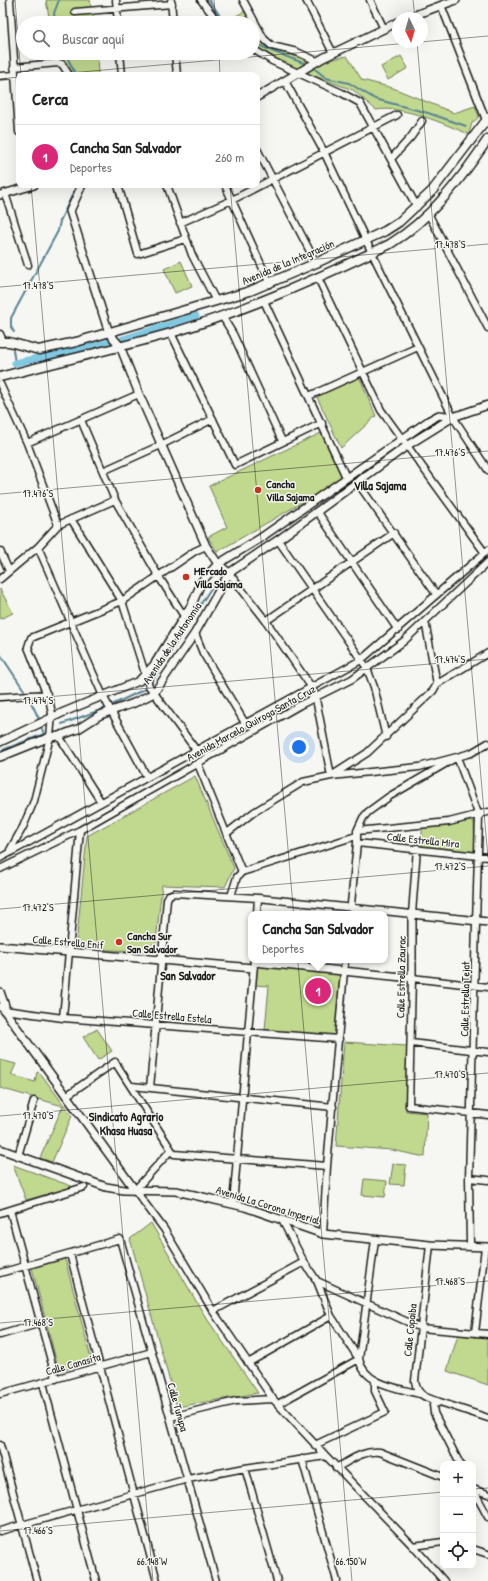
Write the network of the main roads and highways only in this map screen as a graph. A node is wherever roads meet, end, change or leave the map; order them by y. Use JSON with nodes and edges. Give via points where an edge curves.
{"nodes":[{"id":1,"x":487,"y":119,"type":"edge"},
{"id":2,"x":479,"y":130,"type":"junction"},
{"id":3,"x":488,"y":135,"type":"edge"},
{"id":4,"x":488,"y":139,"type":"edge"},
{"id":5,"x":1,"y":339,"type":"edge"},
{"id":6,"x":0,"y":377,"type":"edge"}],
"edges":[{"from":1,"to":2,"type":"main road","name":"Avenida de la Integración"},
{"from":2,"to":3,"type":"main road"},
{"from":2,"to":5,"type":"main road","name":"Avenida de la Integración","via":[[432,191],[399,222],[270,284],[109,333],[39,350]]},
{"from":4,"to":6,"type":"main road","via":[[429,215],[405,235],[372,253],[264,301],[222,316]]}]}
